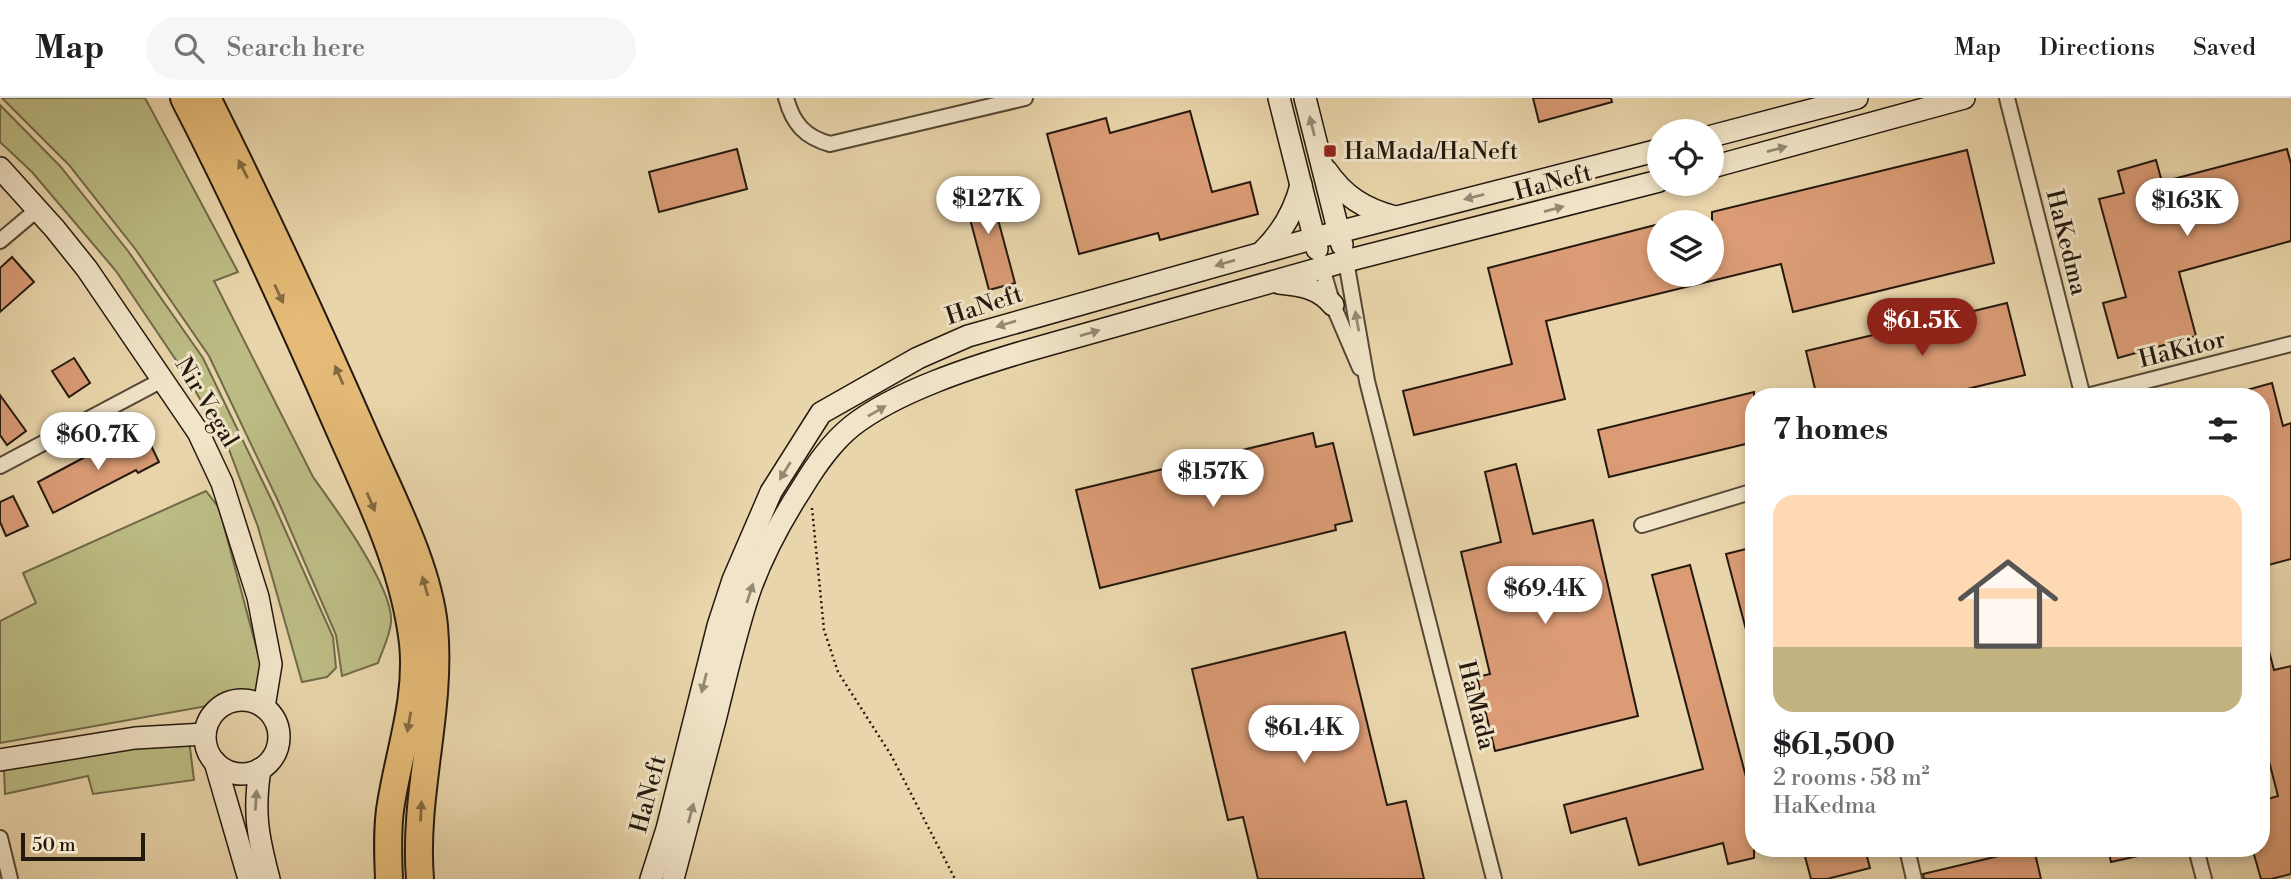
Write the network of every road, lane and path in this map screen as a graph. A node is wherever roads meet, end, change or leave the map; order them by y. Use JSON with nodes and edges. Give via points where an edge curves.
{"nodes":[{"id":1,"x":184,"y":98,"type":"edge"},
{"id":2,"x":207,"y":98,"type":"edge"},
{"id":3,"x":786,"y":98,"type":"edge"},
{"id":4,"x":1025,"y":98,"type":"edge"},
{"id":5,"x":1279,"y":98,"type":"edge"},
{"id":6,"x":1305,"y":98,"type":"edge"},
{"id":7,"x":1857,"y":98,"type":"edge"},
{"id":8,"x":1964,"y":98,"type":"edge"},
{"id":9,"x":2007,"y":98,"type":"edge"},
{"id":10,"x":1724,"y":133,"type":"edge"},
{"id":11,"x":1647,"y":153,"type":"edge"},
{"id":12,"x":1322,"y":164,"type":"junction"},
{"id":13,"x":1724,"y":164,"type":"edge"},
{"id":14,"x":0,"y":168,"type":"edge"},
{"id":15,"x":1301,"y":183,"type":"junction"},
{"id":16,"x":1647,"y":184,"type":"edge"},
{"id":17,"x":38,"y":209,"type":"junction"},
{"id":18,"x":1397,"y":217,"type":"junction"},
{"id":19,"x":1338,"y":232,"type":"junction"},
{"id":20,"x":1315,"y":238,"type":"junction"},
{"id":21,"x":0,"y":241,"type":"edge"},
{"id":22,"x":1260,"y":253,"type":"junction"},
{"id":23,"x":1346,"y":261,"type":"junction"},
{"id":24,"x":1322,"y":268,"type":"junction"},
{"id":25,"x":1270,"y":282,"type":"junction"},
{"id":26,"x":1332,"y":305,"type":"junction"},
{"id":27,"x":2291,"y":344,"type":"edge"},
{"id":28,"x":164,"y":379,"type":"junction"},
{"id":29,"x":1367,"y":382,"type":"junction"},
{"id":30,"x":2081,"y":388,"type":"edge"},
{"id":31,"x":2118,"y":388,"type":"edge"},
{"id":32,"x":0,"y":466,"type":"edge"},
{"id":33,"x":809,"y":477,"type":"junction"},
{"id":34,"x":1745,"y":494,"type":"edge"},
{"id":35,"x":1642,"y":525,"type":"dead end"},
{"id":36,"x":264,"y":707,"type":"junction"},
{"id":37,"x":205,"y":734,"type":"junction"},
{"id":38,"x":0,"y":760,"type":"edge"},
{"id":39,"x":215,"y":762,"type":"junction"},
{"id":40,"x":260,"y":769,"type":"junction"},
{"id":41,"x":257,"y":834,"type":"junction"},
{"id":42,"x":0,"y":838,"type":"edge"},
{"id":43,"x":236,"y":839,"type":"junction"},
{"id":44,"x":1909,"y":857,"type":"edge"},
{"id":45,"x":2198,"y":857,"type":"edge"},
{"id":46,"x":10,"y":879,"type":"edge"},
{"id":47,"x":249,"y":879,"type":"edge"},
{"id":48,"x":269,"y":879,"type":"edge"},
{"id":49,"x":389,"y":879,"type":"edge"},
{"id":50,"x":420,"y":879,"type":"edge"},
{"id":51,"x":651,"y":879,"type":"edge"},
{"id":52,"x":673,"y":879,"type":"edge"},
{"id":53,"x":955,"y":879,"type":"edge"},
{"id":54,"x":1494,"y":879,"type":"edge"},
{"id":55,"x":1914,"y":879,"type":"edge"},
{"id":56,"x":2203,"y":879,"type":"edge"}],
"edges":[{"from":1,"to":49,"type":"highway","one_way":true,"via":[[302,343],[390,546],[404,594],[414,674],[411,715],[390,810]]},
{"from":50,"to":2,"type":"highway","one_way":true,"via":[[422,797],[436,662],[427,590],[408,534],[314,319]]},
{"from":3,"to":4,"type":"street","via":[[800,130],[830,144]]},
{"from":5,"to":15,"type":"street","name":"HaMada"},
{"from":12,"to":6,"type":"street","name":"HaMada","one_way":true},
{"from":7,"to":10,"type":"street"},
{"from":13,"to":8,"type":"street","one_way":true},
{"from":9,"to":30,"type":"street","name":"HaKedma"},
{"from":11,"to":18,"type":"street","name":"HaNeft","one_way":true},
{"from":12,"to":18,"type":"street","via":[[1356,203]]},
{"from":12,"to":19,"type":"street","name":"HaMada"},
{"from":14,"to":17,"type":"street","name":"Nir Vegal"},
{"from":15,"to":20,"type":"street","name":"HaMada"},
{"from":15,"to":22,"type":"street","via":[[1288,221]]},
{"from":23,"to":16,"type":"street","name":"HaNeft","one_way":true},
{"from":17,"to":21,"type":"street"},
{"from":17,"to":28,"type":"street","name":"Nir Vegal"},
{"from":18,"to":19,"type":"street","name":"HaNeft"},
{"from":19,"to":20,"type":"street","name":"HaNeft"},
{"from":19,"to":23,"type":"street","name":"HaMada"},
{"from":20,"to":22,"type":"street","name":"HaNeft"},
{"from":20,"to":24,"type":"street","name":"HaMada"},
{"from":22,"to":51,"type":"street","name":"HaNeft","one_way":true,"via":[[968,336],[918,358],[821,414],[771,492],[733,580]]},
{"from":23,"to":24,"type":"street","name":"HaNeft"},
{"from":29,"to":23,"type":"street","name":"HaMada","one_way":true},
{"from":24,"to":25,"type":"street","name":"HaNeft"},
{"from":24,"to":26,"type":"street","name":"HaMada"},
{"from":25,"to":26,"type":"street","via":[[1309,288]]},
{"from":33,"to":25,"type":"street","name":"HaNeft","one_way":true,"via":[[828,449],[852,426],[930,384],[979,365]]},
{"from":26,"to":29,"type":"street","name":"HaMada"},
{"from":27,"to":31,"type":"street","name":"HaKitor"},
{"from":28,"to":32,"type":"street"},
{"from":28,"to":36,"type":"street","name":"Nir Vegal","via":[[198,432],[238,530],[270,648]]},
{"from":29,"to":54,"type":"street","name":"HaMada"},
{"from":52,"to":33,"type":"street","name":"HaNeft","one_way":true,"via":[[752,585]]},
{"from":33,"to":53,"type":"path","via":[[821,609],[831,653],[848,691],[891,755]]},
{"from":34,"to":35,"type":"street"},
{"from":36,"to":37,"type":"street","via":[[243,700],[221,706]]},
{"from":36,"to":40,"type":"street","via":[[278,727],[279,739],[270,762]]},
{"from":37,"to":38,"type":"street","via":[[135,738]]},
{"from":37,"to":39,"type":"street"},
{"from":39,"to":40,"type":"street","via":[[236,774]]},
{"from":39,"to":43,"type":"street"},
{"from":41,"to":40,"type":"street","one_way":true},
{"from":41,"to":43,"type":"street"},
{"from":41,"to":48,"type":"street"},
{"from":42,"to":46,"type":"street"},
{"from":43,"to":47,"type":"street"},
{"from":44,"to":55,"type":"street"},
{"from":45,"to":56,"type":"street"}]}
